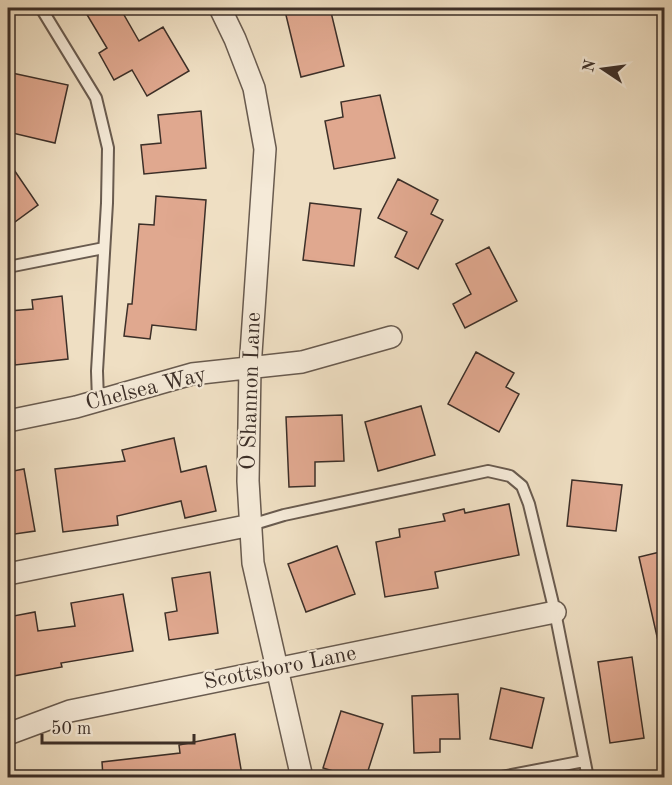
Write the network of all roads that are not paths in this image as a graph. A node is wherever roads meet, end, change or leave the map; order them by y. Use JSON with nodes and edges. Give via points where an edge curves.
{"nodes":[{"id":1,"x":41,"y":8,"type":"edge"},
{"id":2,"x":220,"y":8,"type":"edge"},
{"id":3,"x":104,"y":248,"type":"junction"},
{"id":4,"x":8,"y":267,"type":"edge"},
{"id":5,"x":391,"y":337,"type":"dead end"},
{"id":6,"x":250,"y":368,"type":"junction"},
{"id":7,"x":98,"y":401,"type":"junction"},
{"id":8,"x":8,"y":421,"type":"edge"},
{"id":9,"x":250,"y":525,"type":"junction"},
{"id":10,"x":8,"y":574,"type":"edge"},
{"id":11,"x":555,"y":612,"type":"junction"},
{"id":12,"x":279,"y":669,"type":"junction"},
{"id":13,"x":8,"y":734,"type":"edge"},
{"id":14,"x":584,"y":761,"type":"junction"},
{"id":15,"x":302,"y":777,"type":"edge"},
{"id":16,"x":496,"y":777,"type":"edge"},
{"id":17,"x":588,"y":777,"type":"edge"}],
"edges":[{"from":1,"to":3,"type":"lane","via":[[96,98],[108,148]]},
{"from":2,"to":6,"type":"street","name":"O Shannon Lane","via":[[254,88],[265,148]]},
{"from":3,"to":4,"type":"lane"},
{"from":3,"to":7,"type":"lane"},
{"from":5,"to":6,"type":"street","name":"Chelsea Way","via":[[302,362]]},
{"from":6,"to":7,"type":"street","name":"Chelsea Way","via":[[192,374]]},
{"from":6,"to":9,"type":"street","name":"O Shannon Lane"},
{"from":7,"to":8,"type":"street","name":"Chelsea Way"},
{"from":9,"to":10,"type":"street"},
{"from":9,"to":11,"type":"lane","via":[[420,485],[500,472],[522,486],[526,495]]},
{"from":9,"to":12,"type":"street","name":"O Shannon Lane","via":[[253,563]]},
{"from":11,"to":12,"type":"street","name":"Scottsboro Lane"},
{"from":11,"to":14,"type":"lane"},
{"from":12,"to":13,"type":"street","name":"Scottsboro Lane","via":[[70,711]]},
{"from":12,"to":15,"type":"street","name":"O Shannon Lane"},
{"from":14,"to":16,"type":"lane"},
{"from":14,"to":17,"type":"lane"}]}
